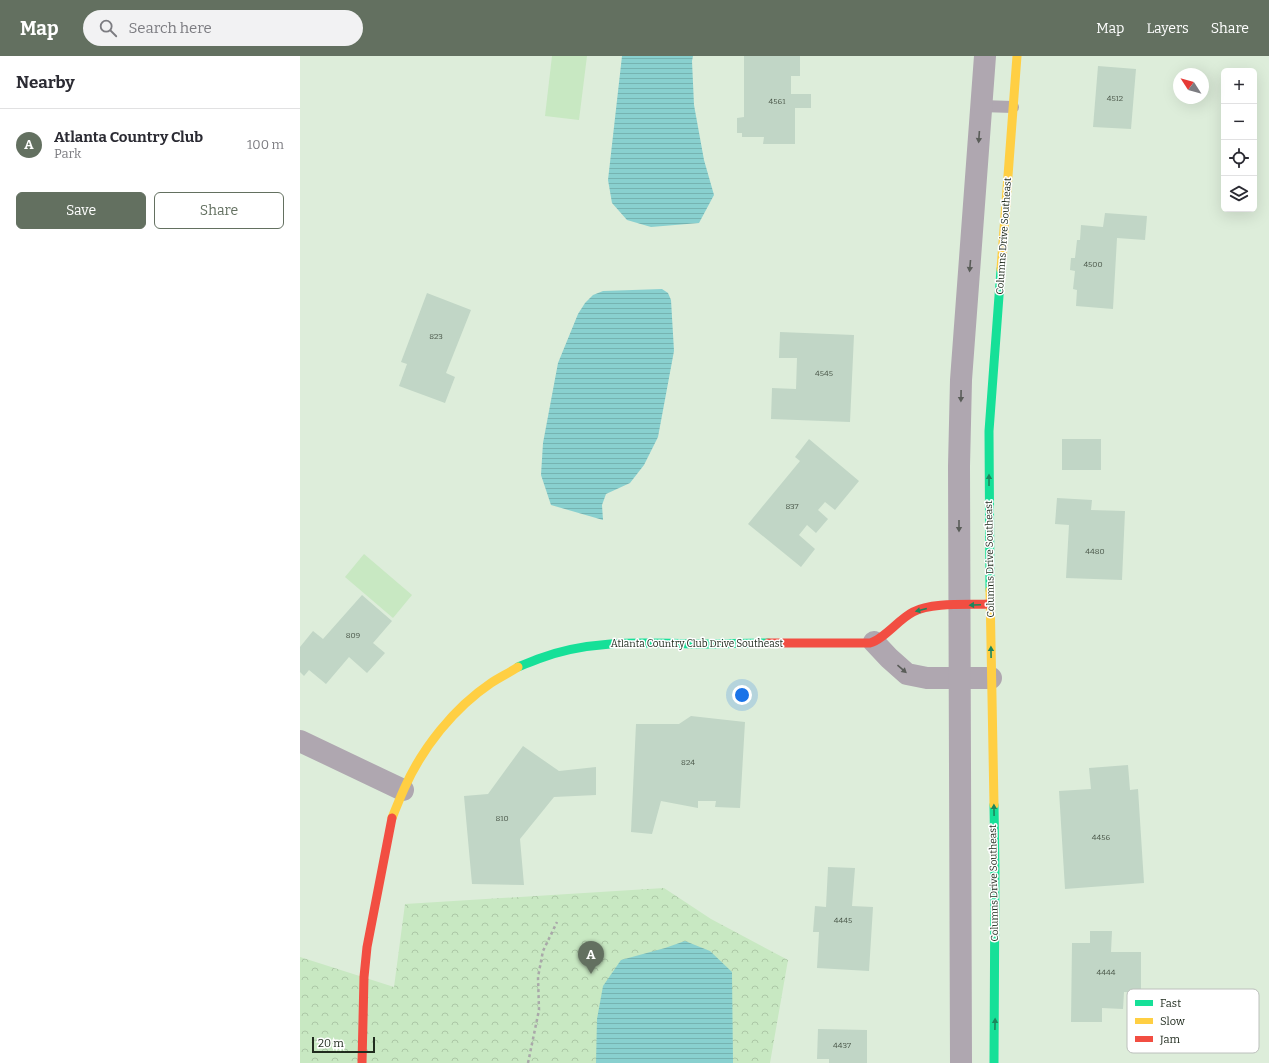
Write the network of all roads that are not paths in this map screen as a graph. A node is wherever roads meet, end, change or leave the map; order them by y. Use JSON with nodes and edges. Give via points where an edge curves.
{"nodes":[{"id":1,"x":985,"y":56,"type":"edge"},
{"id":2,"x":1017,"y":56,"type":"edge"},
{"id":3,"x":981,"y":106,"type":"junction"},
{"id":4,"x":1014,"y":107,"type":"junction"},
{"id":5,"x":990,"y":604,"type":"junction"},
{"id":6,"x":959,"y":606,"type":"junction"},
{"id":7,"x":874,"y":642,"type":"junction"},
{"id":8,"x":960,"y":678,"type":"junction"},
{"id":9,"x":991,"y":678,"type":"junction"},
{"id":10,"x":300,"y":741,"type":"edge"},
{"id":11,"x":403,"y":790,"type":"junction"},
{"id":12,"x":362,"y":1063,"type":"edge"},
{"id":13,"x":961,"y":1063,"type":"edge"},
{"id":14,"x":994,"y":1063,"type":"edge"}],
"edges":[{"from":1,"to":3,"type":"street"},
{"from":2,"to":4,"type":"street","name":"Columns Drive Southeast"},
{"from":3,"to":4,"type":"lane"},
{"from":3,"to":6,"type":"street","one_way":true,"via":[[961,380]]},
{"from":5,"to":4,"type":"street","name":"Columns Drive Southeast","one_way":true,"via":[[989,431]]},
{"from":5,"to":6,"type":"street","one_way":true},
{"from":9,"to":5,"type":"street","name":"Columns Drive Southeast","one_way":true},
{"from":6,"to":7,"type":"street","one_way":true,"via":[[916,610]]},
{"from":6,"to":8,"type":"street"},
{"from":7,"to":8,"type":"street","one_way":true,"via":[[907,674],[927,678]]},
{"from":7,"to":11,"type":"street","name":"Atlanta Country Club Drive Southeast","via":[[616,644],[587,646],[559,652],[515,668],[456,712],[425,749]]},
{"from":8,"to":9,"type":"street"},
{"from":8,"to":13,"type":"street"},
{"from":14,"to":9,"type":"street","name":"Columns Drive Southeast","one_way":true,"via":[[995,868]]},
{"from":10,"to":11,"type":"street"},
{"from":11,"to":12,"type":"street","name":"Atlanta Country Club Drive Southeast","via":[[391,821],[367,947]]}]}
